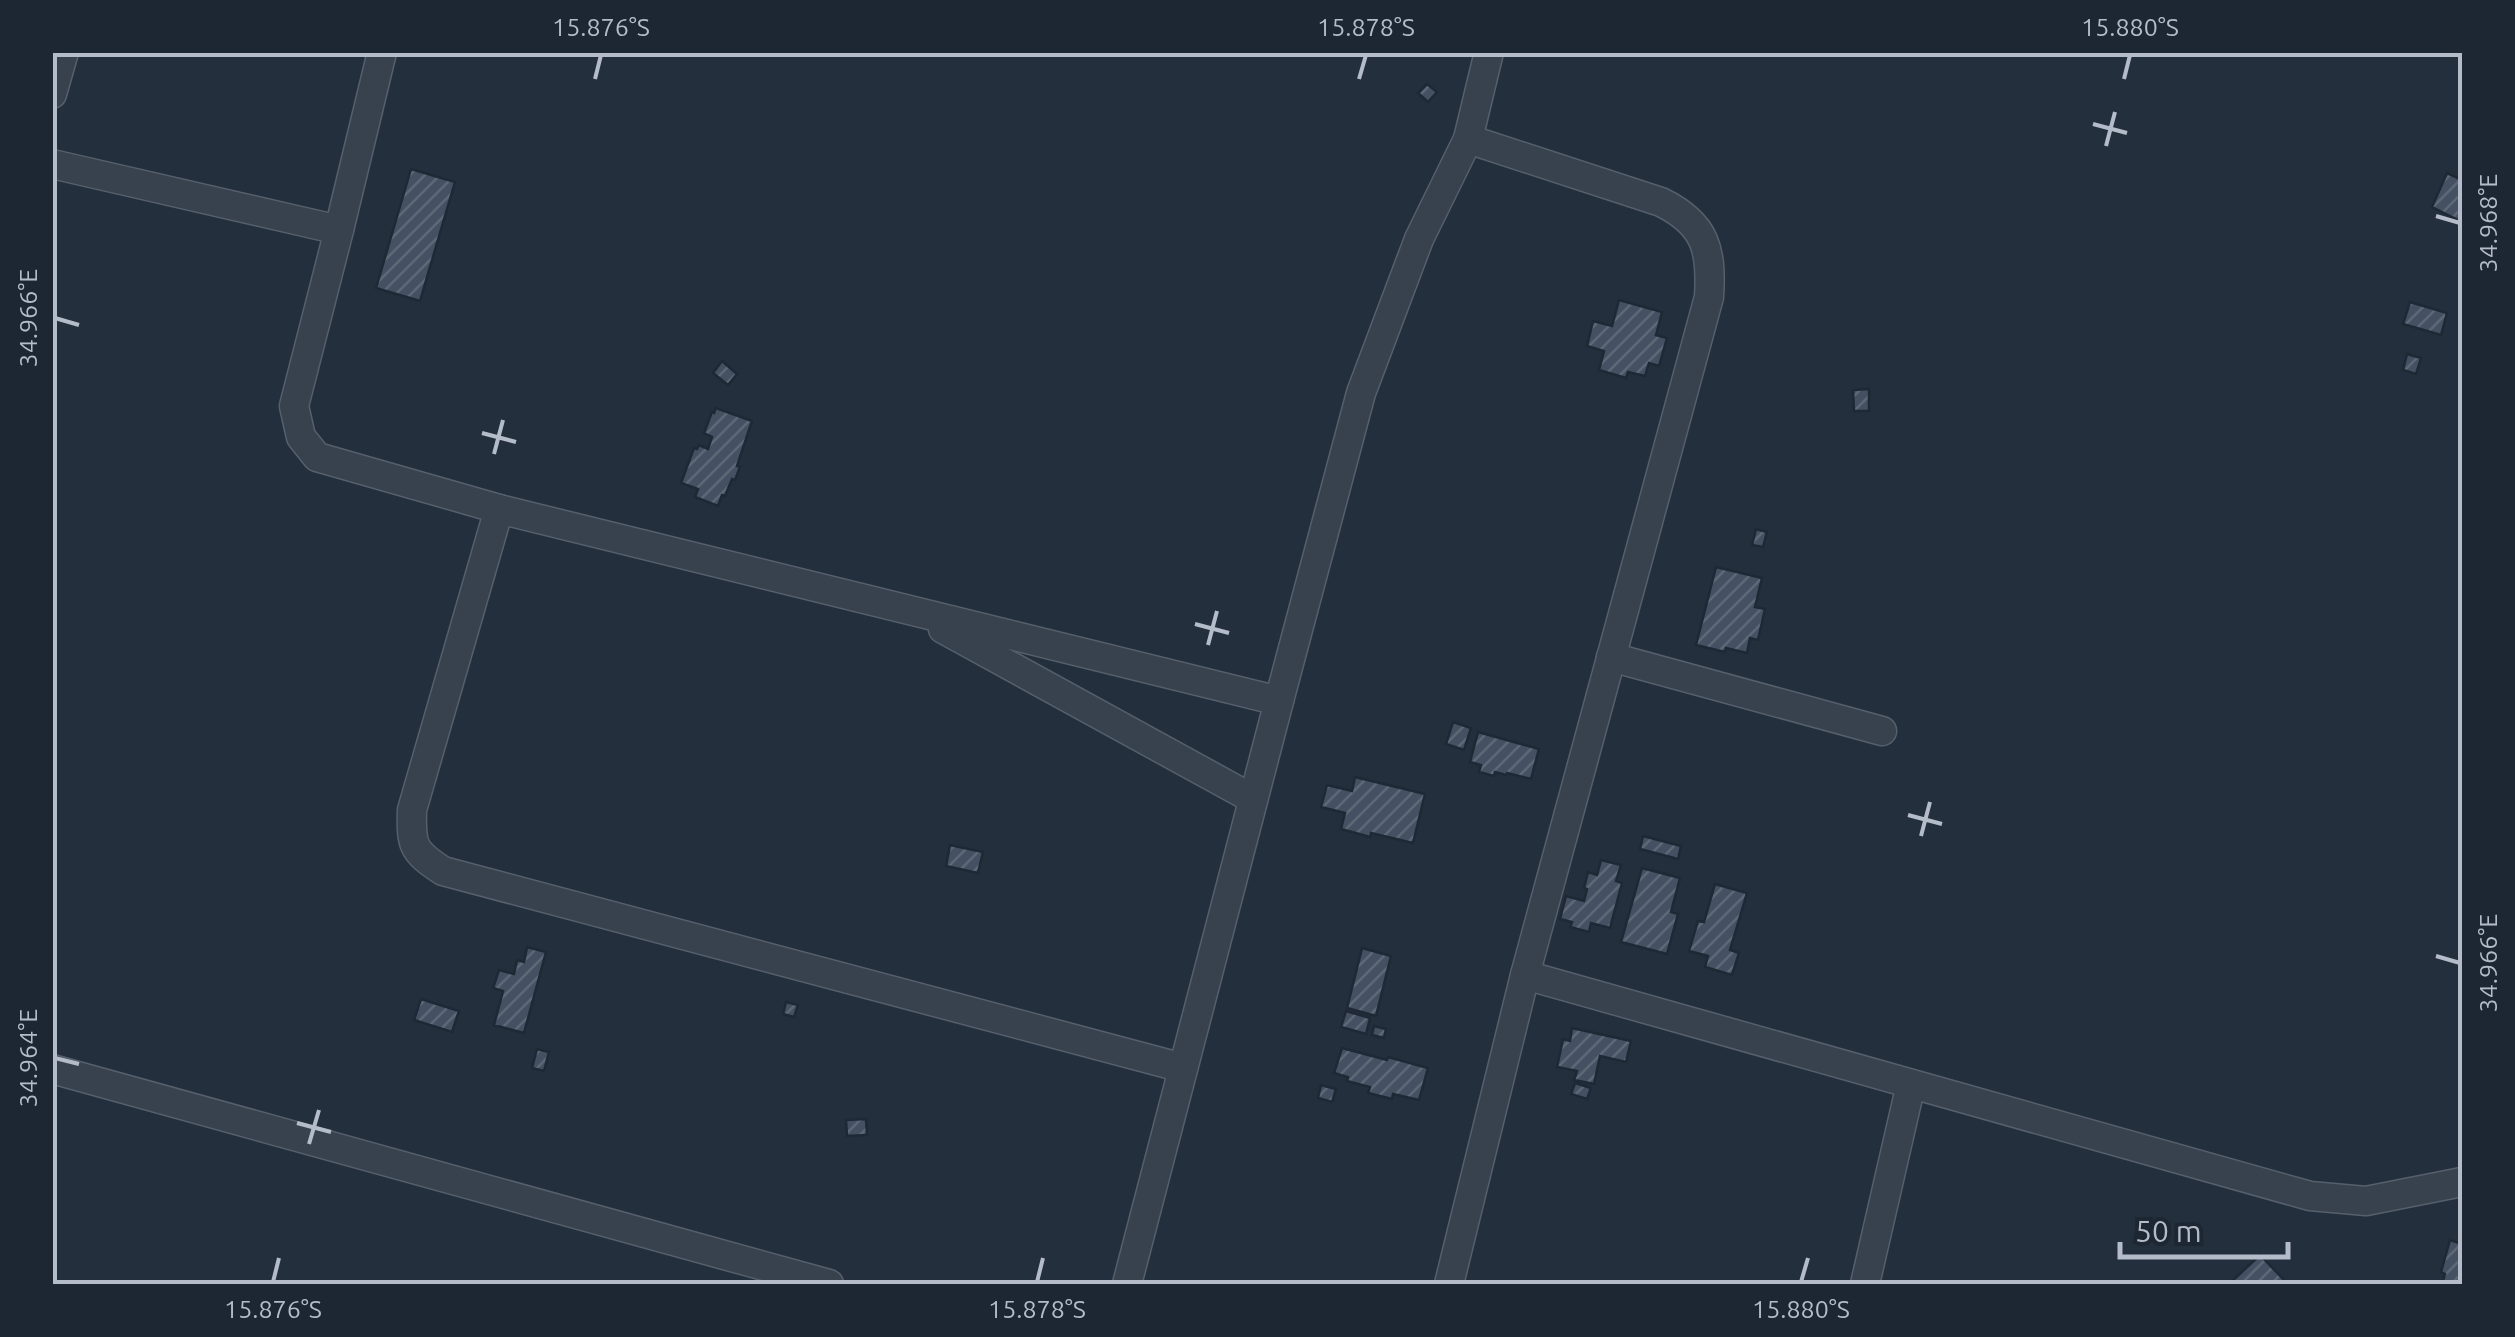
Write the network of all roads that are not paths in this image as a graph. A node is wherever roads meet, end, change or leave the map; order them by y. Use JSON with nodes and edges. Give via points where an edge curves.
{"nodes":[{"id":1,"x":382,"y":52,"type":"edge"},
{"id":2,"x":1488,"y":53,"type":"edge"},
{"id":3,"x":1468,"y":139,"type":"junction"},
{"id":4,"x":52,"y":164,"type":"edge"},
{"id":5,"x":339,"y":230,"type":"junction"},
{"id":6,"x":499,"y":509,"type":"junction"},
{"id":7,"x":909,"y":610,"type":"junction"},
{"id":8,"x":1611,"y":658,"type":"junction"},
{"id":9,"x":1279,"y":701,"type":"junction"},
{"id":10,"x":1882,"y":731,"type":"dead end"},
{"id":11,"x":1253,"y":799,"type":"junction"},
{"id":12,"x":1526,"y":975,"type":"junction"},
{"id":13,"x":1183,"y":1068,"type":"junction"},
{"id":14,"x":52,"y":1070,"type":"edge"},
{"id":15,"x":1912,"y":1084,"type":"junction"},
{"id":16,"x":2462,"y":1182,"type":"edge"},
{"id":17,"x":795,"y":1280,"type":"edge"},
{"id":18,"x":829,"y":1284,"type":"edge"},
{"id":19,"x":1127,"y":1284,"type":"edge"},
{"id":20,"x":1449,"y":1284,"type":"edge"},
{"id":21,"x":1865,"y":1284,"type":"edge"}],
"edges":[{"from":1,"to":5,"type":"street"},
{"from":2,"to":3,"type":"street"},
{"from":3,"to":8,"type":"street","via":[[1662,202],[1705,240],[1709,297]]},
{"from":3,"to":9,"type":"street","via":[[1419,239],[1361,393]]},
{"from":4,"to":5,"type":"street"},
{"from":5,"to":6,"type":"street","via":[[294,406],[301,437],[317,457]]},
{"from":6,"to":7,"type":"street"},
{"from":6,"to":13,"type":"street","via":[[412,810],[411,838],[424,859],[442,872]]},
{"from":7,"to":9,"type":"street"},
{"from":7,"to":11,"type":"street"},
{"from":8,"to":10,"type":"street"},
{"from":8,"to":12,"type":"street"},
{"from":9,"to":11,"type":"street"},
{"from":11,"to":13,"type":"street"},
{"from":12,"to":15,"type":"street"},
{"from":12,"to":20,"type":"street"},
{"from":13,"to":19,"type":"street"},
{"from":14,"to":17,"type":"street"},
{"from":15,"to":16,"type":"street","via":[[2310,1196],[2366,1201]]},
{"from":15,"to":21,"type":"street"},
{"from":17,"to":18,"type":"street"}]}
